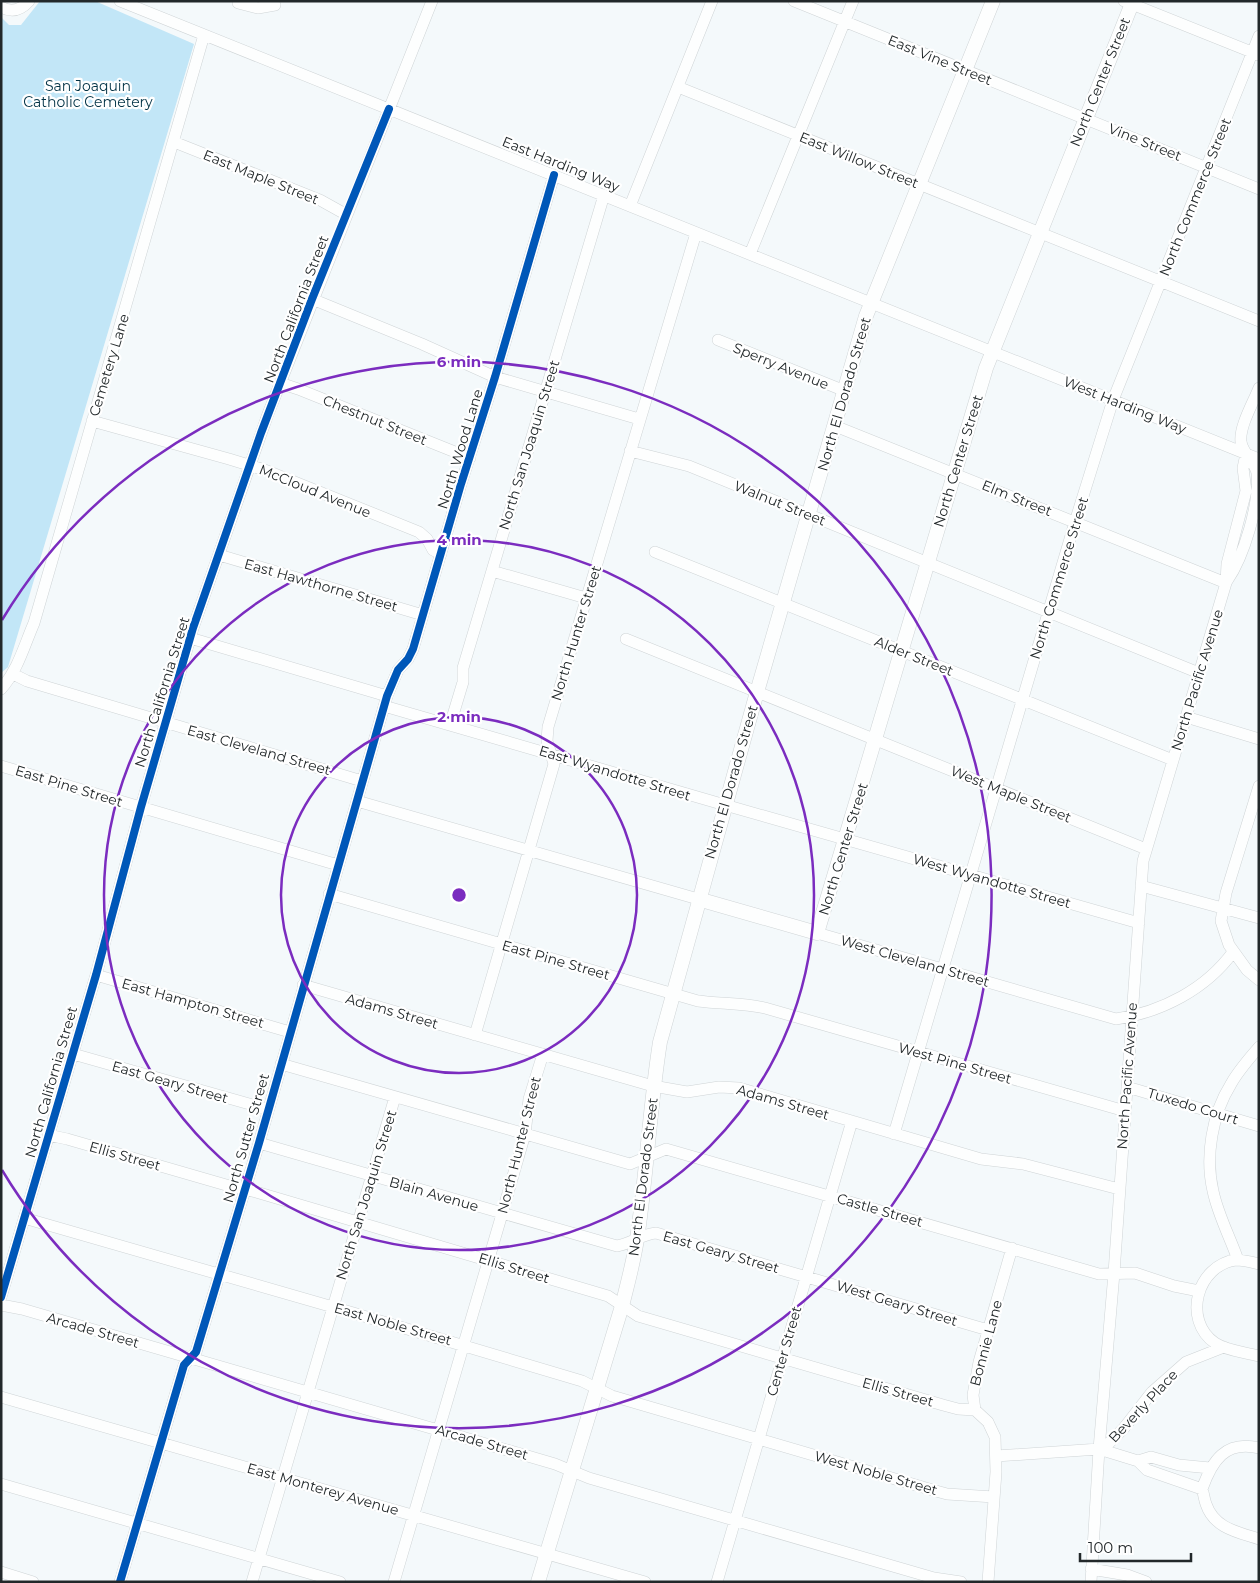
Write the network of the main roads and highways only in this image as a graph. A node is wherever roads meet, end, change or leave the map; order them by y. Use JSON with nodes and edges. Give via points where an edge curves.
{"nodes":[{"id":1,"x":993,"y":1,"type":"edge"},
{"id":2,"x":1129,"y":2,"type":"edge"},
{"id":3,"x":698,"y":899,"type":"junction"},
{"id":4,"x":817,"y":933,"type":"joint"},
{"id":5,"x":538,"y":1582,"type":"edge"}],
"edges":[{"from":1,"to":3,"type":"main road","name":"North El Dorado Street","via":[[872,303]]},
{"from":2,"to":4,"type":"main road","name":"North Center Street","via":[[992,352]]},
{"from":3,"to":4,"type":"main road","name":"West Cleveland Street"},
{"from":3,"to":5,"type":"main road","name":"North El Dorado Street","via":[[660,1042],[637,1239],[622,1306]]}]}
